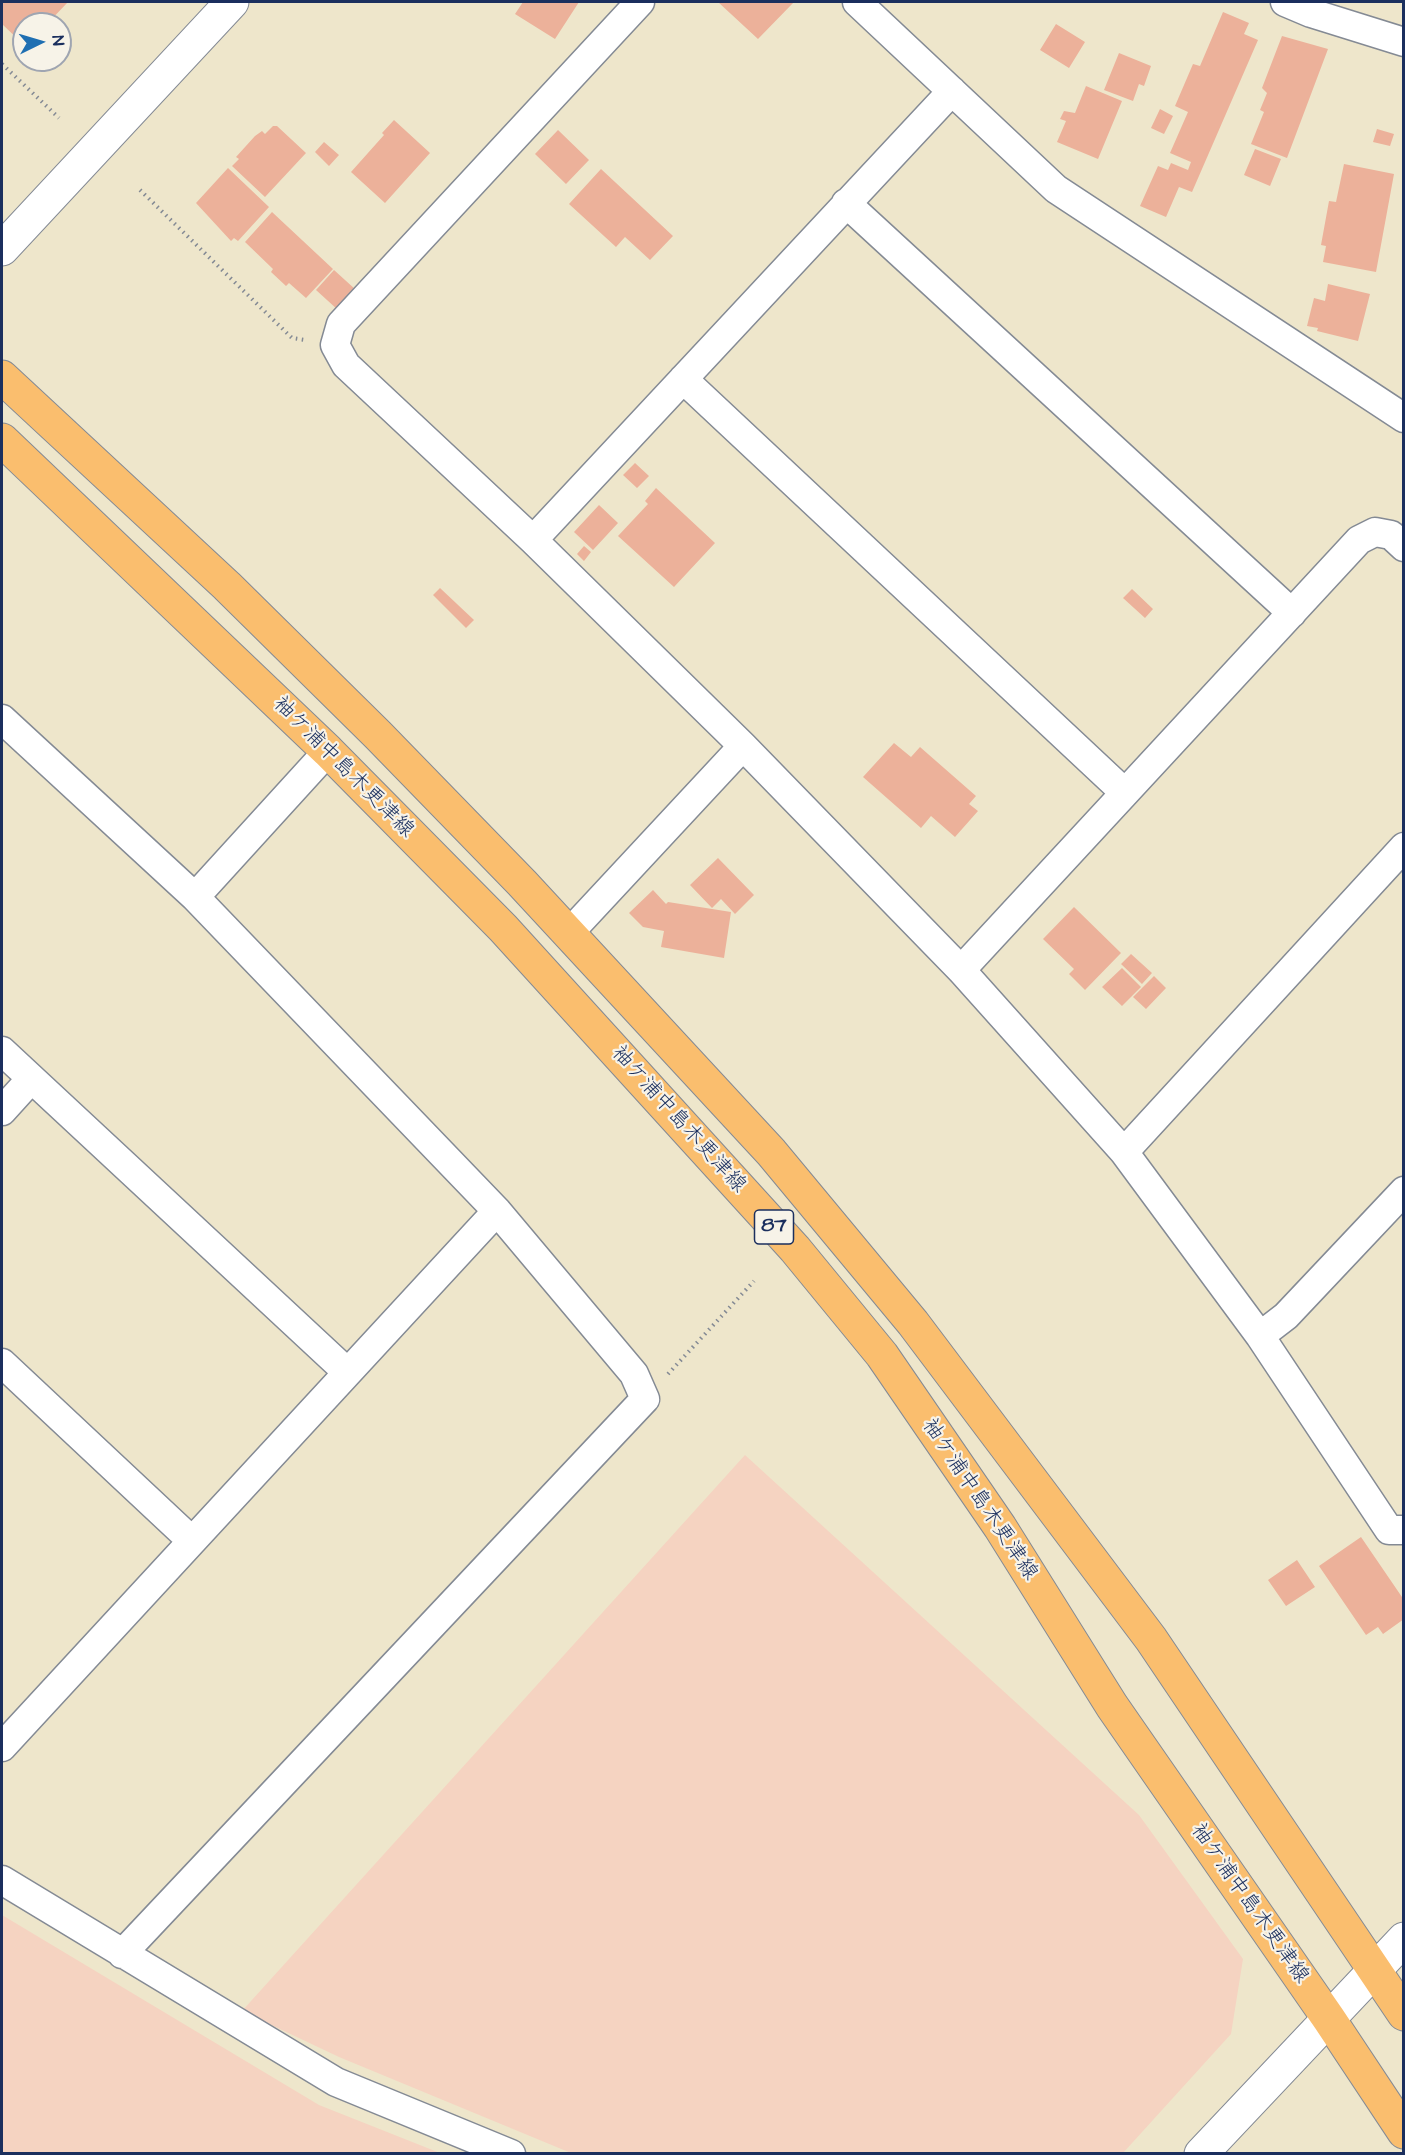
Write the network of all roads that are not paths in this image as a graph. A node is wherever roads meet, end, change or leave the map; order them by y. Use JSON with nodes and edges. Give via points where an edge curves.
{"nodes":[{"id":1,"x":232,"y":2,"type":"edge"},
{"id":2,"x":639,"y":2,"type":"edge"},
{"id":3,"x":857,"y":2,"type":"edge"},
{"id":4,"x":1285,"y":2,"type":"edge"},
{"id":5,"x":1404,"y":42,"type":"edge"},
{"id":6,"x":952,"y":91,"type":"junction"},
{"id":7,"x":846,"y":203,"type":"junction"},
{"id":8,"x":2,"y":249,"type":"edge"},
{"id":9,"x":2,"y":376,"type":"edge"},
{"id":10,"x":683,"y":379,"type":"junction"},
{"id":11,"x":1404,"y":418,"type":"edge"},
{"id":12,"x":2,"y":440,"type":"edge"},
{"id":13,"x":533,"y":540,"type":"junction"},
{"id":14,"x":1404,"y":547,"type":"edge"},
{"id":15,"x":1292,"y":613,"type":"junction"},
{"id":16,"x":2,"y":719,"type":"edge"},
{"id":17,"x":743,"y":746,"type":"junction"},
{"id":18,"x":328,"y":752,"type":"junction"},
{"id":19,"x":1124,"y":792,"type":"junction"},
{"id":20,"x":1404,"y":847,"type":"edge"},
{"id":21,"x":195,"y":897,"type":"junction"},
{"id":22,"x":569,"y":933,"type":"junction"},
{"id":23,"x":962,"y":970,"type":"junction"},
{"id":24,"x":2,"y":1051,"type":"edge"},
{"id":25,"x":31,"y":1079,"type":"junction"},
{"id":26,"x":2,"y":1111,"type":"edge"},
{"id":27,"x":1124,"y":1152,"type":"junction"},
{"id":28,"x":1404,"y":1191,"type":"edge"},
{"id":29,"x":497,"y":1211,"type":"junction"},
{"id":30,"x":1260,"y":1336,"type":"junction"},
{"id":31,"x":2,"y":1363,"type":"edge"},
{"id":32,"x":346,"y":1371,"type":"junction"},
{"id":33,"x":1404,"y":1530,"type":"edge"},
{"id":34,"x":191,"y":1540,"type":"junction"},
{"id":35,"x":2,"y":1747,"type":"edge"},
{"id":36,"x":2,"y":1880,"type":"edge"},
{"id":37,"x":1404,"y":1939,"type":"edge"},
{"id":38,"x":122,"y":1954,"type":"junction"},
{"id":39,"x":1374,"y":1970,"type":"junction"},
{"id":40,"x":1404,"y":2014,"type":"edge"},
{"id":41,"x":1329,"y":2019,"type":"junction"},
{"id":42,"x":1404,"y":2132,"type":"edge"},
{"id":43,"x":511,"y":2154,"type":"edge"},
{"id":44,"x":1201,"y":2154,"type":"edge"}],
"edges":[{"from":1,"to":8,"type":"street"},
{"from":2,"to":13,"type":"street","via":[[341,324],[335,345],[346,365]]},
{"from":3,"to":6,"type":"street"},
{"from":4,"to":5,"type":"street"},
{"from":6,"to":7,"type":"street"},
{"from":6,"to":11,"type":"street","via":[[1056,189]]},
{"from":7,"to":10,"type":"street"},
{"from":7,"to":15,"type":"street"},
{"from":9,"to":22,"type":"main road","number":"87","via":[[227,586]]},
{"from":10,"to":13,"type":"street"},
{"from":10,"to":19,"type":"street"},
{"from":12,"to":18,"type":"main road","name":"袖ケ浦中島木更津線","number":"87"},
{"from":13,"to":17,"type":"street"},
{"from":14,"to":15,"type":"street","via":[[1391,535],[1375,532],[1359,540]]},
{"from":15,"to":19,"type":"street"},
{"from":16,"to":21,"type":"street"},
{"from":17,"to":22,"type":"street"},
{"from":17,"to":23,"type":"street"},
{"from":18,"to":21,"type":"street"},
{"from":18,"to":41,"type":"main road","name":"袖ケ浦中島木更津線","number":"87","via":[[503,928],[795,1249],[882,1355],[1000,1527],[1112,1706]]},
{"from":19,"to":23,"type":"street"},
{"from":20,"to":27,"type":"street"},
{"from":21,"to":29,"type":"street"},
{"from":22,"to":39,"type":"main road","number":"87","via":[[771,1152],[914,1323],[1151,1639]]},
{"from":23,"to":27,"type":"street"},
{"from":24,"to":25,"type":"street"},
{"from":25,"to":26,"type":"street"},
{"from":25,"to":32,"type":"street"},
{"from":27,"to":30,"type":"street"},
{"from":28,"to":30,"type":"street","via":[[1287,1316]]},
{"from":29,"to":32,"type":"street"},
{"from":29,"to":38,"type":"street","via":[[634,1374],[645,1399]]},
{"from":30,"to":33,"type":"street","via":[[1389,1530]]},
{"from":31,"to":34,"type":"street"},
{"from":32,"to":34,"type":"street"},
{"from":34,"to":35,"type":"street"},
{"from":36,"to":38,"type":"street"},
{"from":37,"to":39,"type":"street"},
{"from":38,"to":43,"type":"street","via":[[336,2082]]},
{"from":39,"to":40,"type":"main road","number":"87"},
{"from":39,"to":41,"type":"street"},
{"from":41,"to":42,"type":"main road","name":"袖ケ浦中島木更津線","number":"87"},
{"from":41,"to":44,"type":"street"}]}
